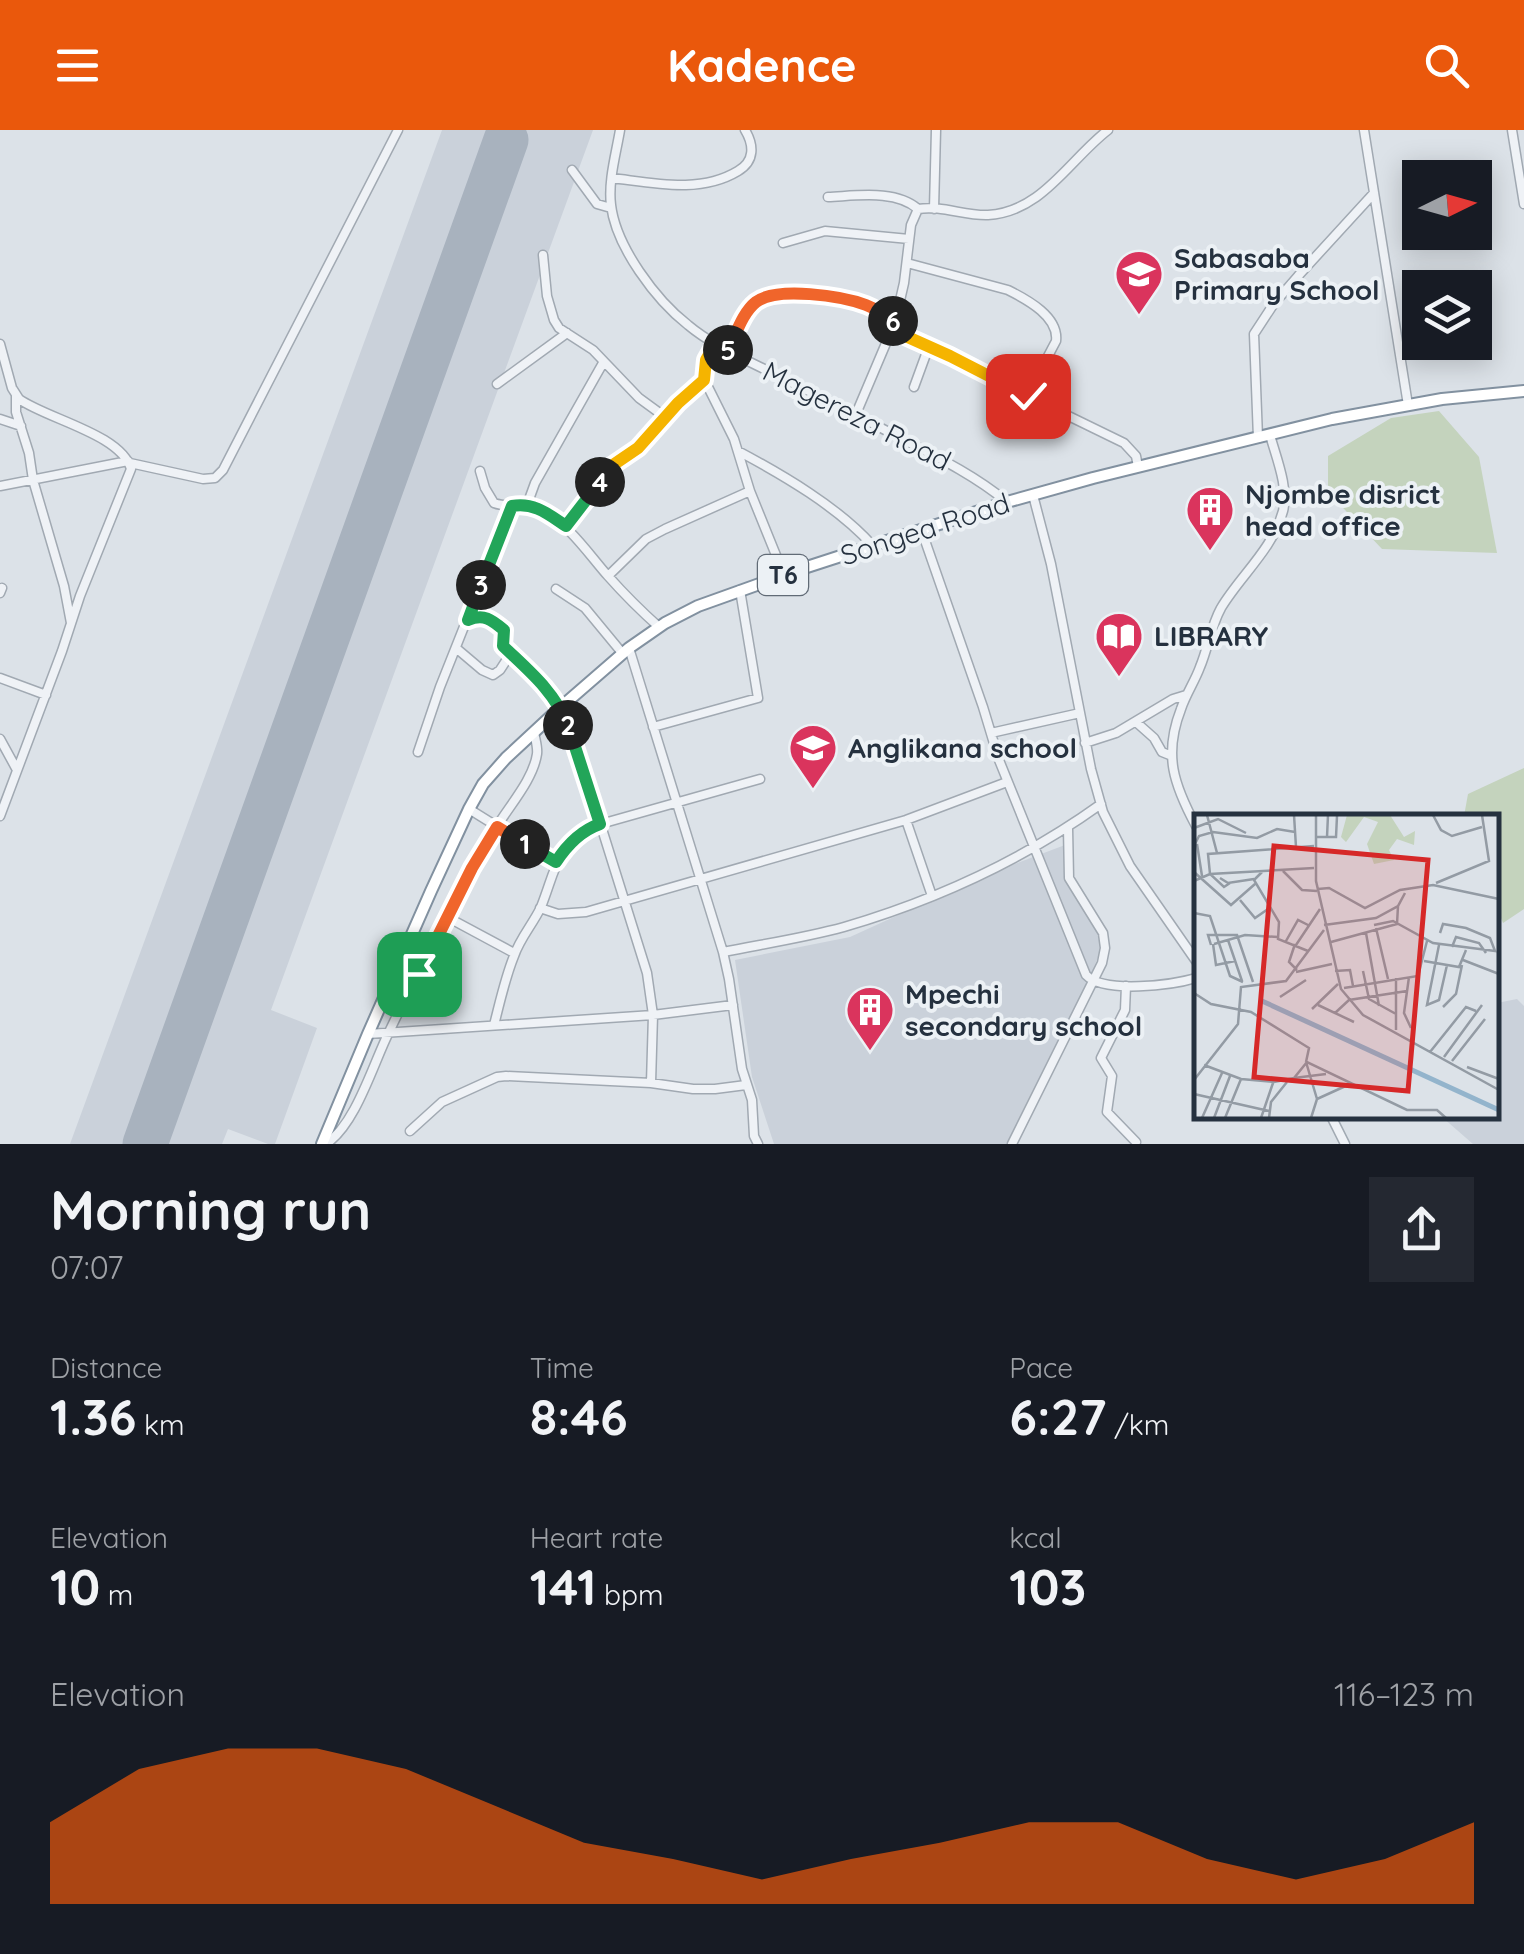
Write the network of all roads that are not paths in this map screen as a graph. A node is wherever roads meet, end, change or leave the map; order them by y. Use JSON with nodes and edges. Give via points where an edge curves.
{"nodes":[{"id":1,"x":398,"y":130,"type":"edge"},
{"id":2,"x":620,"y":130,"type":"edge"},
{"id":3,"x":745,"y":130,"type":"edge"},
{"id":4,"x":936,"y":130,"type":"edge"},
{"id":5,"x":1108,"y":130,"type":"edge"},
{"id":6,"x":1364,"y":130,"type":"edge"},
{"id":7,"x":1512,"y":130,"type":"edge"},
{"id":8,"x":572,"y":170,"type":"dead end"},
{"id":9,"x":612,"y":178,"type":"junction"},
{"id":10,"x":1374,"y":193,"type":"junction"},
{"id":11,"x":828,"y":197,"type":"dead end"},
{"id":12,"x":1524,"y":204,"type":"edge"},
{"id":13,"x":611,"y":208,"type":"junction"},
{"id":14,"x":918,"y":209,"type":"junction"},
{"id":15,"x":934,"y":209,"type":"junction"},
{"id":16,"x":910,"y":240,"type":"junction"},
{"id":17,"x":784,"y":243,"type":"dead end"},
{"id":18,"x":543,"y":255,"type":"dead end"},
{"id":19,"x":908,"y":263,"type":"junction"},
{"id":20,"x":894,"y":326,"type":"junction"},
{"id":21,"x":567,"y":333,"type":"junction"},
{"id":22,"x":0,"y":344,"type":"edge"},
{"id":23,"x":715,"y":344,"type":"junction"},
{"id":24,"x":929,"y":346,"type":"junction"},
{"id":25,"x":727,"y":350,"type":"junction"},
{"id":26,"x":3,"y":362,"type":"edge"},
{"id":27,"x":603,"y":362,"type":"junction"},
{"id":28,"x":704,"y":380,"type":"junction"},
{"id":29,"x":497,"y":384,"type":"dead end"},
{"id":30,"x":914,"y":387,"type":"dead end"},
{"id":31,"x":1524,"y":391,"type":"edge"},
{"id":32,"x":16,"y":395,"type":"junction"},
{"id":33,"x":1028,"y":396,"type":"junction"},
{"id":34,"x":1408,"y":405,"type":"junction"},
{"id":35,"x":856,"y":414,"type":"junction"},
{"id":36,"x":664,"y":417,"type":"junction"},
{"id":37,"x":0,"y":418,"type":"edge"},
{"id":38,"x":20,"y":426,"type":"junction"},
{"id":39,"x":1264,"y":436,"type":"junction"},
{"id":40,"x":738,"y":450,"type":"junction"},
{"id":41,"x":129,"y":462,"type":"junction"},
{"id":42,"x":1138,"y":467,"type":"junction"},
{"id":43,"x":480,"y":471,"type":"dead end"},
{"id":44,"x":32,"y":480,"type":"junction"},
{"id":45,"x":0,"y":486,"type":"edge"},
{"id":46,"x":750,"y":491,"type":"junction"},
{"id":47,"x":1033,"y":495,"type":"junction"},
{"id":48,"x":1007,"y":502,"type":"junction"},
{"id":49,"x":527,"y":504,"type":"junction"},
{"id":50,"x":498,"y":505,"type":"junction"},
{"id":51,"x":512,"y":506,"type":"junction"},
{"id":52,"x":504,"y":522,"type":"junction"},
{"id":53,"x":566,"y":526,"type":"junction"},
{"id":54,"x":921,"y":529,"type":"junction"},
{"id":55,"x":872,"y":545,"type":"junction"},
{"id":56,"x":784,"y":575,"type":"junction"},
{"id":57,"x":608,"y":576,"type":"junction"},
{"id":58,"x":556,"y":590,"type":"dead end"},
{"id":59,"x":740,"y":590,"type":"junction"},
{"id":60,"x":468,"y":620,"type":"junction"},
{"id":61,"x":71,"y":624,"type":"junction"},
{"id":62,"x":659,"y":627,"type":"junction"},
{"id":63,"x":456,"y":648,"type":"junction"},
{"id":64,"x":626,"y":651,"type":"junction"},
{"id":65,"x":511,"y":654,"type":"junction"},
{"id":66,"x":1,"y":681,"type":"edge"},
{"id":67,"x":46,"y":695,"type":"junction"},
{"id":68,"x":1186,"y":695,"type":"junction"},
{"id":69,"x":561,"y":708,"type":"junction"},
{"id":70,"x":1080,"y":713,"type":"junction"},
{"id":71,"x":1136,"y":722,"type":"junction"},
{"id":72,"x":653,"y":727,"type":"junction"},
{"id":73,"x":534,"y":732,"type":"junction"},
{"id":74,"x":991,"y":733,"type":"junction"},
{"id":75,"x":0,"y":739,"type":"edge"},
{"id":76,"x":1085,"y":743,"type":"junction"},
{"id":77,"x":418,"y":752,"type":"dead end"},
{"id":78,"x":1172,"y":756,"type":"junction"},
{"id":79,"x":18,"y":771,"type":"junction"},
{"id":80,"x":760,"y":779,"type":"dead end"},
{"id":81,"x":1007,"y":782,"type":"junction"},
{"id":82,"x":675,"y":802,"type":"junction"},
{"id":83,"x":1101,"y":804,"type":"junction"},
{"id":84,"x":468,"y":808,"type":"junction"},
{"id":85,"x":0,"y":816,"type":"edge"},
{"id":86,"x":906,"y":820,"type":"junction"},
{"id":87,"x":1194,"y":822,"type":"edge"},
{"id":88,"x":600,"y":824,"type":"junction"},
{"id":89,"x":497,"y":827,"type":"junction"},
{"id":90,"x":1068,"y":828,"type":"junction"},
{"id":91,"x":1035,"y":848,"type":"junction"},
{"id":92,"x":556,"y":862,"type":"junction"},
{"id":93,"x":699,"y":879,"type":"junction"},
{"id":94,"x":932,"y":896,"type":"junction"},
{"id":95,"x":624,"y":899,"type":"junction"},
{"id":96,"x":540,"y":908,"type":"junction"},
{"id":97,"x":447,"y":917,"type":"junction"},
{"id":98,"x":514,"y":952,"type":"junction"},
{"id":99,"x":723,"y":952,"type":"junction"},
{"id":100,"x":1194,"y":958,"type":"edge"},
{"id":101,"x":1194,"y":978,"type":"edge"},
{"id":102,"x":1092,"y":982,"type":"junction"},
{"id":103,"x":1126,"y":986,"type":"junction"},
{"id":104,"x":733,"y":1005,"type":"junction"},
{"id":105,"x":653,"y":1015,"type":"junction"},
{"id":106,"x":494,"y":1025,"type":"junction"},
{"id":107,"x":388,"y":1033,"type":"junction"},
{"id":108,"x":368,"y":1034,"type":"junction"},
{"id":109,"x":651,"y":1083,"type":"junction"},
{"id":110,"x":746,"y":1086,"type":"junction"},
{"id":111,"x":1332,"y":1119,"type":"edge"},
{"id":112,"x":410,"y":1131,"type":"dead end"},
{"id":113,"x":1136,"y":1142,"type":"edge"},
{"id":114,"x":324,"y":1144,"type":"edge"},
{"id":115,"x":758,"y":1144,"type":"edge"},
{"id":116,"x":1012,"y":1144,"type":"edge"},
{"id":117,"x":1345,"y":1144,"type":"edge"}],
"edges":[{"from":1,"to":41,"type":"street","via":[[223,470],[203,479]]},
{"from":2,"to":9,"type":"street","name":"Magereza Road"},
{"from":3,"to":9,"type":"street","via":[[752,158],[723,179],[686,185]]},
{"from":4,"to":15,"type":"street"},
{"from":5,"to":15,"type":"street","via":[[1054,183],[1006,213],[968,216]]},
{"from":6,"to":10,"type":"street"},
{"from":7,"to":12,"type":"street"},
{"from":8,"to":13,"type":"street","via":[[597,204]]},
{"from":9,"to":13,"type":"street","name":"Magereza Road"},
{"from":10,"to":34,"type":"street"},
{"from":10,"to":39,"type":"street","via":[[1258,325]]},
{"from":11,"to":14,"type":"street","via":[[904,199]]},
{"from":13,"to":23,"type":"street","name":"Magereza Road","via":[[650,286]]},
{"from":14,"to":15,"type":"street"},
{"from":14,"to":16,"type":"street"},
{"from":16,"to":17,"type":"street","via":[[825,230]]},
{"from":16,"to":19,"type":"street"},
{"from":18,"to":21,"type":"street","via":[[550,312]]},
{"from":19,"to":20,"type":"street"},
{"from":19,"to":33,"type":"street","via":[[1008,290],[1056,326],[1056,341]]},
{"from":20,"to":24,"type":"street"},
{"from":20,"to":25,"type":"street","via":[[852,301],[774,294],[750,307]]},
{"from":20,"to":35,"type":"street"},
{"from":21,"to":27,"type":"street"},
{"from":21,"to":29,"type":"street"},
{"from":22,"to":26,"type":"street"},
{"from":23,"to":25,"type":"street","name":"Magereza Road"},
{"from":23,"to":28,"type":"street"},
{"from":24,"to":30,"type":"street"},
{"from":24,"to":33,"type":"street"},
{"from":25,"to":35,"type":"street","name":"Magereza Road"},
{"from":26,"to":32,"type":"street"},
{"from":27,"to":36,"type":"street"},
{"from":27,"to":49,"type":"street"},
{"from":28,"to":36,"type":"street"},
{"from":28,"to":40,"type":"street"},
{"from":31,"to":34,"type":"highway","name":"Songea Road","number":"T6"},
{"from":32,"to":38,"type":"street"},
{"from":32,"to":41,"type":"street","via":[[92,434]]},
{"from":33,"to":42,"type":"street","via":[[1124,443]]},
{"from":34,"to":39,"type":"highway","name":"Songea Road","number":"T6"},
{"from":35,"to":48,"type":"street","name":"Magereza Road","via":[[968,473]]},
{"from":36,"to":53,"type":"street","via":[[613,465]]},
{"from":37,"to":38,"type":"street"},
{"from":38,"to":44,"type":"street"},
{"from":39,"to":42,"type":"highway","name":"Songea Road","number":"T6"},
{"from":39,"to":68,"type":"street","via":[[1283,510],[1222,608]]},
{"from":40,"to":46,"type":"street"},
{"from":40,"to":55,"type":"street","via":[[842,517]]},
{"from":41,"to":44,"type":"street"},
{"from":41,"to":61,"type":"street","via":[[129,477]]},
{"from":42,"to":47,"type":"highway","name":"Songea Road","number":"T6"},
{"from":43,"to":50,"type":"street"},
{"from":44,"to":45,"type":"street"},
{"from":44,"to":61,"type":"street"},
{"from":46,"to":56,"type":"street"},
{"from":46,"to":57,"type":"street","via":[[664,529]]},
{"from":47,"to":48,"type":"highway","name":"Songea Road","number":"T6"},
{"from":47,"to":70,"type":"street"},
{"from":48,"to":54,"type":"highway","name":"Songea Road","number":"T6"},
{"from":49,"to":51,"type":"street"},
{"from":49,"to":53,"type":"street"},
{"from":50,"to":51,"type":"street"},
{"from":50,"to":52,"type":"street"},
{"from":51,"to":52,"type":"street"},
{"from":52,"to":60,"type":"street"},
{"from":53,"to":57,"type":"street"},
{"from":54,"to":55,"type":"highway","name":"Songea Road","number":"T6"},
{"from":54,"to":74,"type":"street"},
{"from":55,"to":56,"type":"highway","name":"Songea Road","number":"T6"},
{"from":56,"to":59,"type":"highway","name":"Songea Road","number":"T6"},
{"from":57,"to":62,"type":"street"},
{"from":58,"to":64,"type":"street","via":[[585,608]]},
{"from":59,"to":62,"type":"highway","name":"Songea Road","number":"T6"},
{"from":59,"to":72,"type":"street","via":[[758,698]]},
{"from":60,"to":63,"type":"street"},
{"from":60,"to":65,"type":"street","via":[[482,616],[498,625]]},
{"from":61,"to":67,"type":"street"},
{"from":62,"to":64,"type":"highway","name":"Songea Road","number":"T6"},
{"from":63,"to":65,"type":"street","via":[[490,674]]},
{"from":63,"to":77,"type":"street"},
{"from":64,"to":69,"type":"highway","name":"Songea Road","number":"T6"},
{"from":64,"to":72,"type":"street"},
{"from":65,"to":69,"type":"street"},
{"from":66,"to":67,"type":"street"},
{"from":67,"to":79,"type":"street"},
{"from":68,"to":71,"type":"street"},
{"from":68,"to":78,"type":"street"},
{"from":69,"to":73,"type":"highway","name":"Songea Road","number":"T6"},
{"from":69,"to":88,"type":"street"},
{"from":70,"to":74,"type":"street"},
{"from":70,"to":76,"type":"street"},
{"from":71,"to":76,"type":"street"},
{"from":71,"to":78,"type":"street"},
{"from":72,"to":82,"type":"street"},
{"from":73,"to":84,"type":"highway","name":"Songea Road","number":"T6"},
{"from":73,"to":89,"type":"street","via":[[533,766]]},
{"from":74,"to":81,"type":"street"},
{"from":75,"to":79,"type":"street"},
{"from":76,"to":83,"type":"street"},
{"from":78,"to":87,"type":"street","via":[[1174,781]]},
{"from":79,"to":85,"type":"street"},
{"from":80,"to":82,"type":"street"},
{"from":81,"to":86,"type":"street"},
{"from":81,"to":91,"type":"street"},
{"from":82,"to":88,"type":"street"},
{"from":82,"to":93,"type":"street"},
{"from":83,"to":90,"type":"street"},
{"from":83,"to":100,"type":"street","via":[[1130,866]]},
{"from":84,"to":89,"type":"street"},
{"from":84,"to":108,"type":"highway","name":"Songea Road","number":"T6"},
{"from":86,"to":93,"type":"street"},
{"from":86,"to":94,"type":"street"},
{"from":88,"to":92,"type":"street","via":[[578,836]]},
{"from":88,"to":95,"type":"street"},
{"from":89,"to":92,"type":"street"},
{"from":89,"to":97,"type":"street"},
{"from":90,"to":91,"type":"street"},
{"from":90,"to":102,"type":"street","via":[[1069,878],[1104,936]]},
{"from":91,"to":94,"type":"street"},
{"from":91,"to":102,"type":"street"},
{"from":92,"to":96,"type":"street"},
{"from":93,"to":95,"type":"street"},
{"from":93,"to":99,"type":"street"},
{"from":94,"to":99,"type":"street","via":[[846,926]]},
{"from":95,"to":96,"type":"street","via":[[570,915]]},
{"from":95,"to":105,"type":"street"},
{"from":96,"to":98,"type":"street"},
{"from":97,"to":98,"type":"street"},
{"from":97,"to":107,"type":"street"},
{"from":98,"to":106,"type":"street"},
{"from":99,"to":104,"type":"street"},
{"from":101,"to":103,"type":"street"},
{"from":102,"to":103,"type":"street"},
{"from":102,"to":116,"type":"street"},
{"from":103,"to":113,"type":"street","via":[[1126,1010],[1101,1058],[1112,1076],[1107,1112]]},
{"from":104,"to":105,"type":"street"},
{"from":104,"to":110,"type":"street"},
{"from":105,"to":106,"type":"street"},
{"from":105,"to":109,"type":"street"},
{"from":106,"to":107,"type":"street"},
{"from":107,"to":108,"type":"street"},
{"from":107,"to":114,"type":"street","via":[[341,1131]]},
{"from":108,"to":114,"type":"highway","name":"Songea Road","number":"T6"},
{"from":109,"to":110,"type":"street"},
{"from":109,"to":112,"type":"street","via":[[497,1077],[442,1102]]},
{"from":110,"to":115,"type":"street"},
{"from":111,"to":117,"type":"street"}]}
